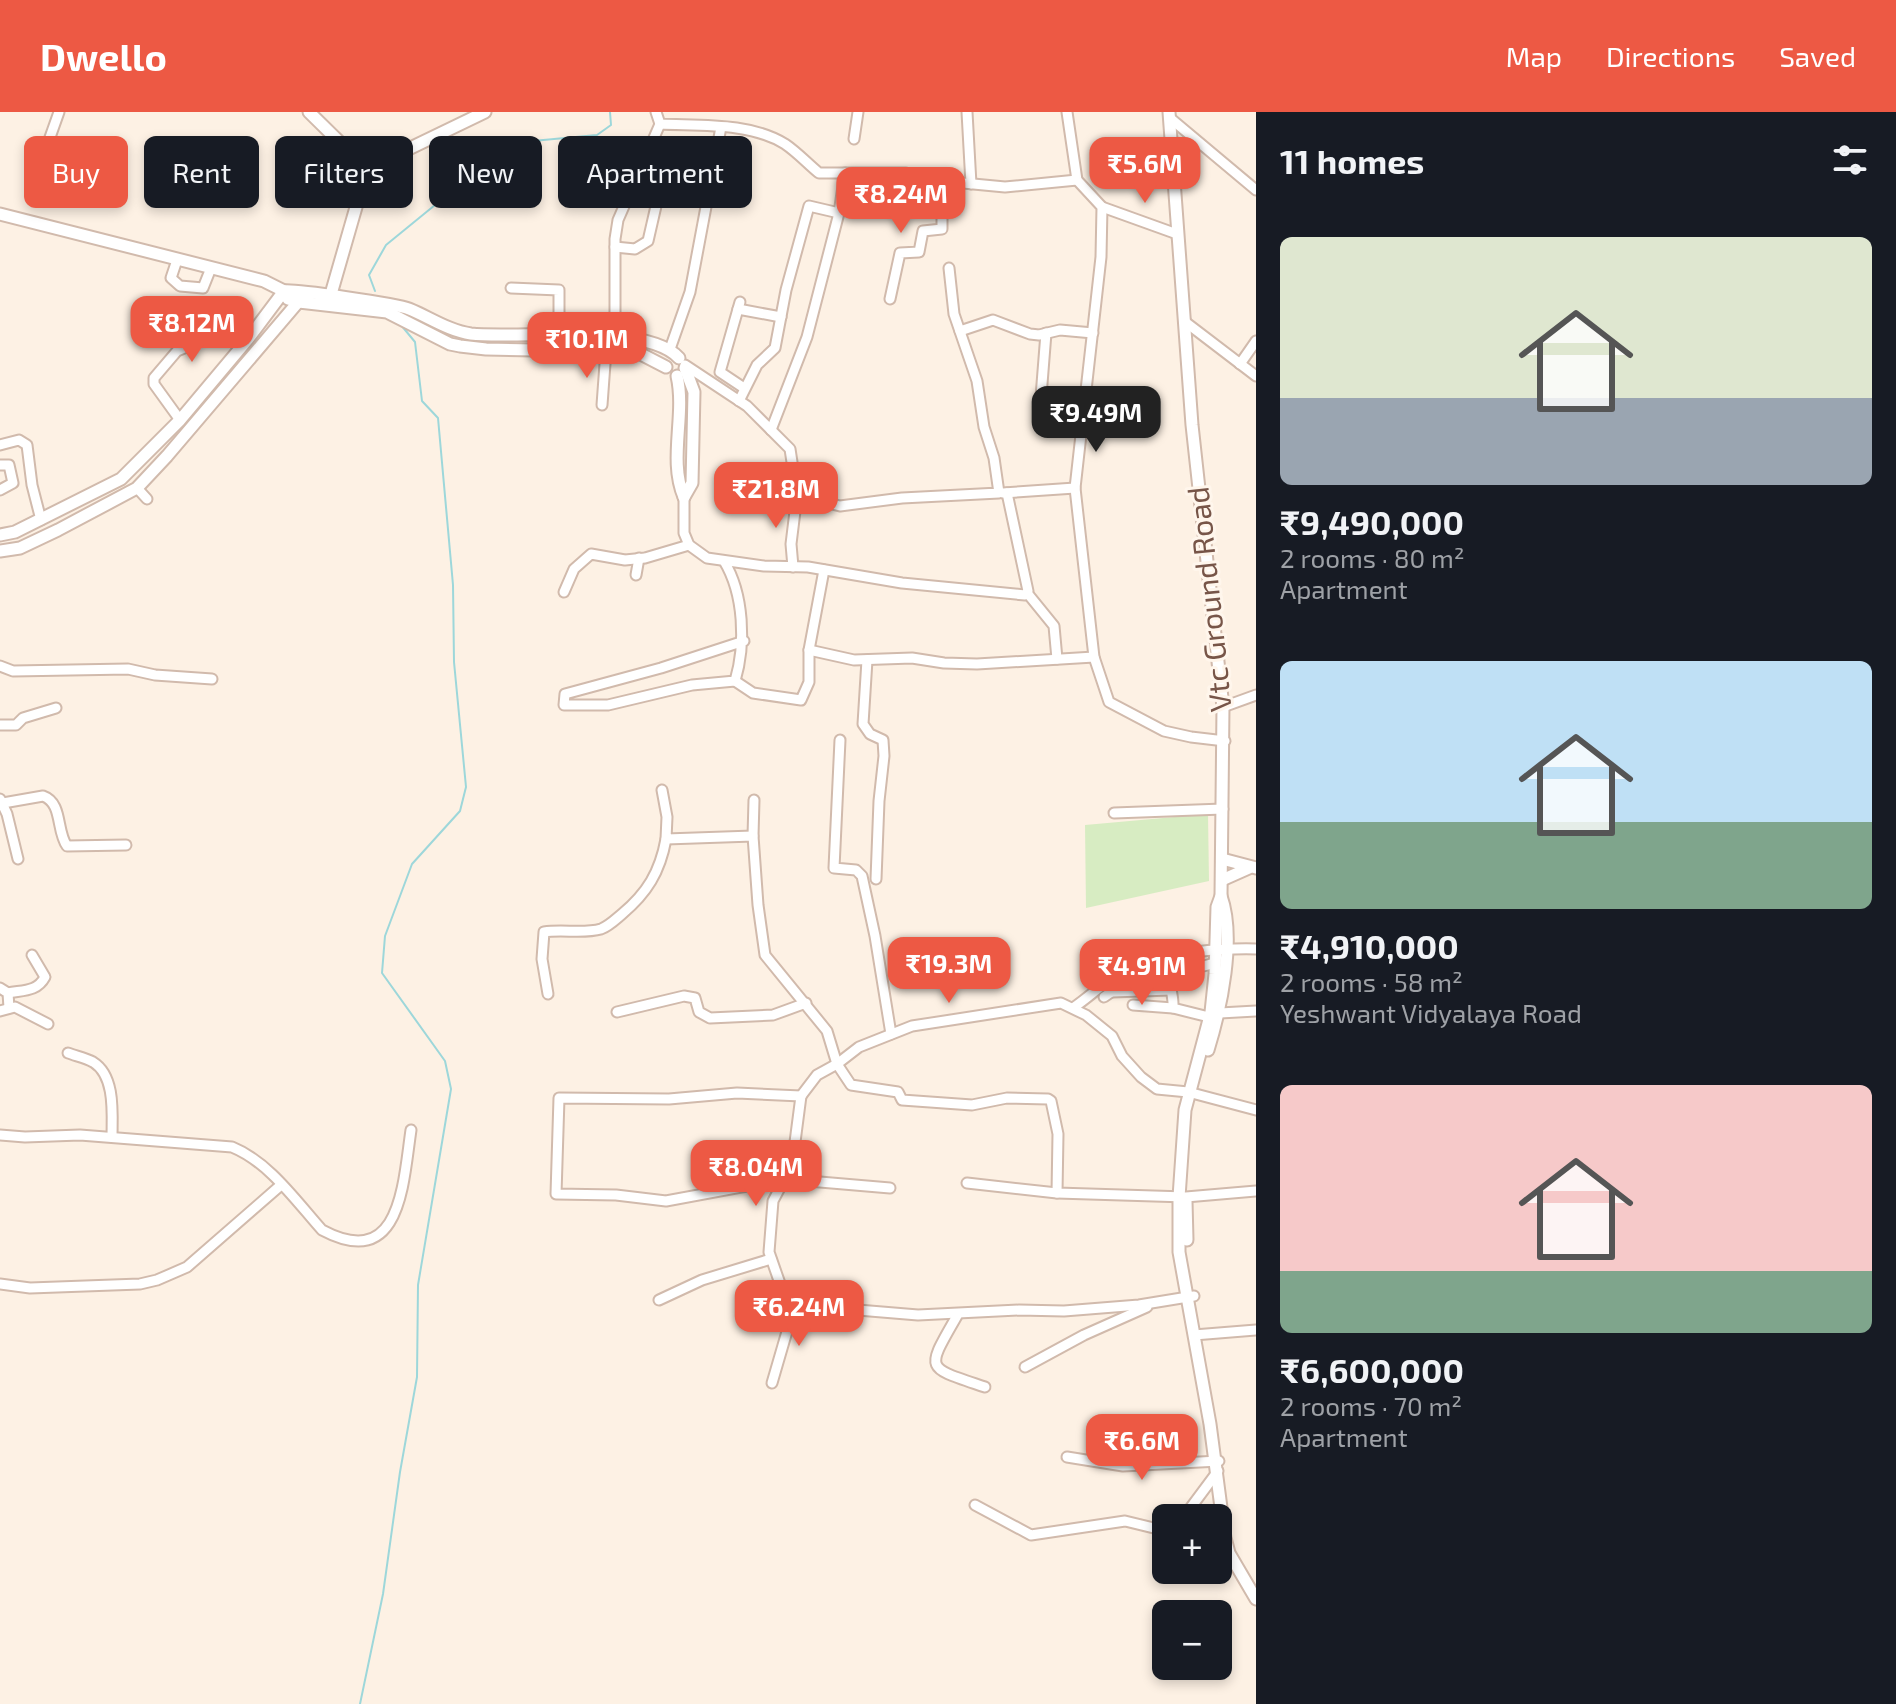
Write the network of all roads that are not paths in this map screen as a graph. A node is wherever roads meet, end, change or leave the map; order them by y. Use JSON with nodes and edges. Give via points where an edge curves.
{"nodes":[{"id":1,"x":59,"y":112,"type":"edge"},
{"id":2,"x":309,"y":112,"type":"edge"},
{"id":3,"x":485,"y":112,"type":"edge"},
{"id":4,"x":656,"y":112,"type":"edge"},
{"id":5,"x":858,"y":112,"type":"edge"},
{"id":6,"x":967,"y":112,"type":"edge"},
{"id":7,"x":1067,"y":112,"type":"edge"},
{"id":8,"x":1169,"y":115,"type":"edge"},
{"id":9,"x":660,"y":124,"type":"junction"},
{"id":10,"x":721,"y":127,"type":"junction"},
{"id":11,"x":50,"y":136,"type":"edge"},
{"id":12,"x":333,"y":136,"type":"edge"},
{"id":13,"x":655,"y":136,"type":"edge"},
{"id":14,"x":854,"y":139,"type":"dead end"},
{"id":15,"x":413,"y":147,"type":"edge"},
{"id":16,"x":845,"y":173,"type":"junction"},
{"id":17,"x":1077,"y":180,"type":"junction"},
{"id":18,"x":942,"y":181,"type":"junction"},
{"id":19,"x":971,"y":184,"type":"junction"},
{"id":20,"x":1256,"y":190,"type":"edge"},
{"id":21,"x":1102,"y":207,"type":"junction"},
{"id":22,"x":356,"y":208,"type":"edge"},
{"id":23,"x":623,"y":208,"type":"edge"},
{"id":24,"x":656,"y":208,"type":"edge"},
{"id":25,"x":839,"y":213,"type":"junction"},
{"id":26,"x":0,"y":214,"type":"edge"},
{"id":27,"x":1177,"y":234,"type":"junction"},
{"id":28,"x":615,"y":247,"type":"junction"},
{"id":29,"x":177,"y":260,"type":"junction"},
{"id":30,"x":211,"y":268,"type":"junction"},
{"id":31,"x":949,"y":268,"type":"dead end"},
{"id":32,"x":511,"y":288,"type":"dead end"},
{"id":33,"x":284,"y":291,"type":"junction"},
{"id":34,"x":302,"y":298,"type":"junction"},
{"id":35,"x":890,"y":299,"type":"dead end"},
{"id":36,"x":329,"y":302,"type":"junction"},
{"id":37,"x":781,"y":317,"type":"junction"},
{"id":38,"x":1184,"y":321,"type":"junction"},
{"id":39,"x":960,"y":331,"type":"junction"},
{"id":40,"x":462,"y":333,"type":"junction"},
{"id":41,"x":1046,"y":333,"type":"junction"},
{"id":42,"x":1093,"y":333,"type":"junction"},
{"id":43,"x":562,"y":335,"type":"junction"},
{"id":44,"x":615,"y":336,"type":"junction"},
{"id":45,"x":248,"y":339,"type":"junction"},
{"id":46,"x":1256,"y":341,"type":"edge"},
{"id":47,"x":460,"y":346,"type":"junction"},
{"id":48,"x":565,"y":349,"type":"junction"},
{"id":49,"x":610,"y":350,"type":"junction"},
{"id":50,"x":679,"y":363,"type":"junction"},
{"id":51,"x":1240,"y":364,"type":"junction"},
{"id":52,"x":1256,"y":376,"type":"edge"},
{"id":53,"x":744,"y":388,"type":"junction"},
{"id":54,"x":739,"y":401,"type":"junction"},
{"id":55,"x":602,"y":405,"type":"dead end"},
{"id":56,"x":180,"y":420,"type":"junction"},
{"id":57,"x":1039,"y":422,"type":"dead end"},
{"id":58,"x":771,"y":430,"type":"junction"},
{"id":59,"x":0,"y":445,"type":"edge"},
{"id":60,"x":0,"y":465,"type":"edge"},
{"id":61,"x":137,"y":488,"type":"junction"},
{"id":62,"x":1075,"y":488,"type":"junction"},
{"id":63,"x":0,"y":490,"type":"edge"},
{"id":64,"x":1003,"y":493,"type":"junction"},
{"id":65,"x":92,"y":495,"type":"junction"},
{"id":66,"x":797,"y":495,"type":"junction"},
{"id":67,"x":684,"y":497,"type":"joint"},
{"id":68,"x":147,"y":499,"type":"dead end"},
{"id":69,"x":102,"y":509,"type":"junction"},
{"id":70,"x":46,"y":518,"type":"junction"},
{"id":71,"x":58,"y":530,"type":"junction"},
{"id":72,"x":0,"y":535,"type":"edge"},
{"id":73,"x":689,"y":545,"type":"junction"},
{"id":74,"x":0,"y":551,"type":"edge"},
{"id":75,"x":639,"y":558,"type":"junction"},
{"id":76,"x":724,"y":561,"type":"junction"},
{"id":77,"x":793,"y":567,"type":"junction"},
{"id":78,"x":824,"y":570,"type":"junction"},
{"id":79,"x":636,"y":575,"type":"dead end"},
{"id":80,"x":564,"y":592,"type":"dead end"},
{"id":81,"x":1028,"y":594,"type":"junction"},
{"id":82,"x":744,"y":641,"type":"junction"},
{"id":83,"x":809,"y":650,"type":"junction"},
{"id":84,"x":1094,"y":657,"type":"junction"},
{"id":85,"x":1057,"y":659,"type":"junction"},
{"id":86,"x":867,"y":660,"type":"junction"},
{"id":87,"x":0,"y":666,"type":"edge"},
{"id":88,"x":212,"y":679,"type":"dead end"},
{"id":89,"x":735,"y":681,"type":"junction"},
{"id":90,"x":1256,"y":695,"type":"edge"},
{"id":91,"x":1223,"y":707,"type":"junction"},
{"id":92,"x":56,"y":708,"type":"dead end"},
{"id":93,"x":0,"y":725,"type":"edge"},
{"id":94,"x":840,"y":740,"type":"dead end"},
{"id":95,"x":1225,"y":741,"type":"junction"},
{"id":96,"x":662,"y":790,"type":"dead end"},
{"id":97,"x":754,"y":800,"type":"dead end"},
{"id":98,"x":2,"y":801,"type":"edge"},
{"id":99,"x":1223,"y":809,"type":"junction"},
{"id":100,"x":1114,"y":813,"type":"dead end"},
{"id":101,"x":753,"y":836,"type":"junction"},
{"id":102,"x":666,"y":839,"type":"junction"},
{"id":103,"x":126,"y":845,"type":"dead end"},
{"id":104,"x":18,"y":859,"type":"dead end"},
{"id":105,"x":1222,"y":859,"type":"junction"},
{"id":106,"x":1252,"y":868,"type":"edge"},
{"id":107,"x":876,"y":879,"type":"dead end"},
{"id":108,"x":1222,"y":880,"type":"junction"},
{"id":109,"x":1221,"y":949,"type":"junction"},
{"id":110,"x":1256,"y":949,"type":"edge"},
{"id":111,"x":32,"y":955,"type":"dead end"},
{"id":112,"x":1216,"y":963,"type":"junction"},
{"id":113,"x":1168,"y":973,"type":"junction"},
{"id":114,"x":4,"y":990,"type":"edge"},
{"id":115,"x":1171,"y":990,"type":"junction"},
{"id":116,"x":548,"y":994,"type":"dead end"},
{"id":117,"x":806,"y":1003,"type":"junction"},
{"id":118,"x":1133,"y":1005,"type":"dead end"},
{"id":119,"x":1073,"y":1008,"type":"junction"},
{"id":120,"x":1173,"y":1008,"type":"junction"},
{"id":121,"x":4,"y":1009,"type":"edge"},
{"id":122,"x":1256,"y":1011,"type":"edge"},
{"id":123,"x":617,"y":1012,"type":"dead end"},
{"id":124,"x":1214,"y":1015,"type":"junction"},
{"id":125,"x":48,"y":1024,"type":"dead end"},
{"id":126,"x":891,"y":1034,"type":"junction"},
{"id":127,"x":68,"y":1053,"type":"dead end"},
{"id":128,"x":837,"y":1064,"type":"junction"},
{"id":129,"x":1191,"y":1093,"type":"junction"},
{"id":130,"x":801,"y":1096,"type":"junction"},
{"id":131,"x":1256,"y":1110,"type":"edge"},
{"id":132,"x":411,"y":1130,"type":"dead end"},
{"id":133,"x":0,"y":1135,"type":"edge"},
{"id":134,"x":112,"y":1137,"type":"junction"},
{"id":135,"x":785,"y":1179,"type":"junction"},
{"id":136,"x":967,"y":1183,"type":"dead end"},
{"id":137,"x":281,"y":1185,"type":"junction"},
{"id":138,"x":890,"y":1188,"type":"dead end"},
{"id":139,"x":1256,"y":1191,"type":"edge"},
{"id":140,"x":1057,"y":1193,"type":"junction"},
{"id":141,"x":1182,"y":1197,"type":"junction"},
{"id":142,"x":771,"y":1259,"type":"junction"},
{"id":143,"x":0,"y":1284,"type":"edge"},
{"id":144,"x":1190,"y":1296,"type":"junction"},
{"id":145,"x":659,"y":1300,"type":"dead end"},
{"id":146,"x":1163,"y":1301,"type":"junction"},
{"id":147,"x":795,"y":1304,"type":"junction"},
{"id":148,"x":958,"y":1314,"type":"junction"},
{"id":149,"x":1256,"y":1330,"type":"edge"},
{"id":150,"x":1197,"y":1335,"type":"junction"},
{"id":151,"x":1025,"y":1367,"type":"dead end"},
{"id":152,"x":772,"y":1383,"type":"dead end"},
{"id":153,"x":985,"y":1387,"type":"dead end"},
{"id":154,"x":1067,"y":1457,"type":"dead end"},
{"id":155,"x":1218,"y":1466,"type":"junction"},
{"id":156,"x":1192,"y":1504,"type":"edge"},
{"id":157,"x":975,"y":1505,"type":"dead end"},
{"id":158,"x":1152,"y":1528,"type":"edge"},
{"id":159,"x":1256,"y":1599,"type":"edge"}],
"edges":[{"from":1,"to":11,"type":"street"},
{"from":2,"to":12,"type":"street"},
{"from":3,"to":15,"type":"street"},
{"from":4,"to":9,"type":"street"},
{"from":5,"to":14,"type":"street"},
{"from":6,"to":19,"type":"street"},
{"from":7,"to":17,"type":"street"},
{"from":8,"to":20,"type":"street"},
{"from":8,"to":27,"type":"street","name":"Vtc Ground Road"},
{"from":9,"to":10,"type":"street"},
{"from":9,"to":13,"type":"street"},
{"from":10,"to":16,"type":"street","via":[[785,144],[819,173]]},
{"from":10,"to":50,"type":"street"},
{"from":16,"to":18,"type":"street","via":[[906,173]]},
{"from":16,"to":25,"type":"street"},
{"from":17,"to":19,"type":"street","via":[[1005,187]]},
{"from":17,"to":21,"type":"street"},
{"from":18,"to":19,"type":"street"},
{"from":18,"to":35,"type":"street","via":[[942,229],[923,231],[919,252],[900,253]]},
{"from":21,"to":27,"type":"street"},
{"from":21,"to":42,"type":"street"},
{"from":22,"to":36,"type":"street"},
{"from":23,"to":28,"type":"street"},
{"from":24,"to":28,"type":"street","via":[[648,241],[635,249]]},
{"from":25,"to":37,"type":"street","via":[[809,206]]},
{"from":25,"to":58,"type":"street","via":[[807,337]]},
{"from":26,"to":29,"type":"street"},
{"from":27,"to":38,"type":"street","name":"Vtc Ground Road"},
{"from":28,"to":44,"type":"street"},
{"from":29,"to":30,"type":"street"},
{"from":29,"to":30,"type":"street","via":[[171,278],[180,286],[203,288]]},
{"from":30,"to":33,"type":"street"},
{"from":31,"to":39,"type":"street"},
{"from":32,"to":43,"type":"street","via":[[559,290]]},
{"from":33,"to":34,"type":"street","via":[[291,289]]},
{"from":33,"to":45,"type":"street"},
{"from":34,"to":36,"type":"street"},
{"from":34,"to":61,"type":"street"},
{"from":36,"to":40,"type":"street","via":[[388,302]]},
{"from":36,"to":47,"type":"street","via":[[387,312]]},
{"from":37,"to":53,"type":"street","via":[[775,348]]},
{"from":37,"to":53,"type":"street","via":[[739,306],[720,372]]},
{"from":38,"to":51,"type":"street"},
{"from":38,"to":91,"type":"street","name":"Vtc Ground Road"},
{"from":39,"to":41,"type":"street","via":[[993,320],[1030,334]]},
{"from":39,"to":64,"type":"street"},
{"from":40,"to":43,"type":"street"},
{"from":40,"to":47,"type":"street"},
{"from":41,"to":42,"type":"street"},
{"from":41,"to":57,"type":"street"},
{"from":42,"to":62,"type":"street"},
{"from":43,"to":44,"type":"street"},
{"from":43,"to":48,"type":"street"},
{"from":44,"to":49,"type":"street"},
{"from":44,"to":50,"type":"street","via":[[637,338]]},
{"from":45,"to":56,"type":"street"},
{"from":45,"to":56,"type":"street","via":[[214,318],[154,378]]},
{"from":46,"to":51,"type":"street"},
{"from":47,"to":48,"type":"street"},
{"from":48,"to":49,"type":"street"},
{"from":49,"to":50,"type":"street","via":[[637,352],[666,367],[670,359]]},
{"from":49,"to":55,"type":"street"},
{"from":50,"to":54,"type":"street"},
{"from":50,"to":67,"type":"street","via":[[694,392],[692,483]]},
{"from":51,"to":52,"type":"street"},
{"from":53,"to":54,"type":"street"},
{"from":54,"to":58,"type":"street"},
{"from":56,"to":65,"type":"street","via":[[121,479]]},
{"from":58,"to":66,"type":"street","via":[[790,449]]},
{"from":59,"to":70,"type":"street","via":[[19,440],[27,445],[32,485]]},
{"from":60,"to":63,"type":"street","via":[[9,465],[13,480]]},
{"from":61,"to":68,"type":"street"},
{"from":61,"to":69,"type":"street"},
{"from":62,"to":64,"type":"street"},
{"from":62,"to":84,"type":"street"},
{"from":64,"to":66,"type":"street","via":[[840,506]]},
{"from":64,"to":81,"type":"street"},
{"from":65,"to":69,"type":"street"},
{"from":65,"to":70,"type":"street"},
{"from":66,"to":77,"type":"street"},
{"from":67,"to":73,"type":"street"},
{"from":69,"to":71,"type":"street"},
{"from":70,"to":71,"type":"street"},
{"from":70,"to":72,"type":"street"},
{"from":71,"to":74,"type":"street"},
{"from":73,"to":75,"type":"street"},
{"from":73,"to":76,"type":"street","via":[[707,558]]},
{"from":75,"to":79,"type":"street"},
{"from":75,"to":80,"type":"street","via":[[591,554],[574,569]]},
{"from":76,"to":77,"type":"street"},
{"from":76,"to":82,"type":"street","via":[[735,579]]},
{"from":77,"to":78,"type":"street"},
{"from":78,"to":81,"type":"street"},
{"from":78,"to":83,"type":"street"},
{"from":81,"to":85,"type":"street","via":[[1054,626]]},
{"from":82,"to":89,"type":"street"},
{"from":82,"to":89,"type":"street","via":[[565,694],[564,705],[608,705],[692,685]]},
{"from":83,"to":86,"type":"street"},
{"from":83,"to":89,"type":"street","via":[[809,682],[801,700],[753,693]]},
{"from":84,"to":85,"type":"street"},
{"from":84,"to":95,"type":"street","via":[[1109,702],[1164,731]]},
{"from":85,"to":86,"type":"street","via":[[977,664]]},
{"from":86,"to":107,"type":"street","via":[[863,724],[883,740],[884,756]]},
{"from":87,"to":88,"type":"street","via":[[13,671],[128,669]]},
{"from":90,"to":91,"type":"street"},
{"from":91,"to":95,"type":"street","name":"Vtc Ground Road"},
{"from":92,"to":93,"type":"street","via":[[16,725]]},
{"from":94,"to":126,"type":"street","via":[[834,868],[856,870],[862,876]]},
{"from":95,"to":99,"type":"street","name":"Vtc Ground Road"},
{"from":96,"to":102,"type":"street"},
{"from":97,"to":101,"type":"street"},
{"from":98,"to":103,"type":"street","via":[[49,798],[67,846]]},
{"from":98,"to":104,"type":"street"},
{"from":99,"to":100,"type":"street"},
{"from":99,"to":105,"type":"street","name":"Vtc Ground Road"},
{"from":101,"to":102,"type":"street"},
{"from":101,"to":117,"type":"street","via":[[765,955]]},
{"from":102,"to":116,"type":"street","via":[[651,884],[609,925],[544,932]]},
{"from":105,"to":106,"type":"street"},
{"from":105,"to":108,"type":"street","name":"Vtc Ground Road"},
{"from":106,"to":108,"type":"street"},
{"from":108,"to":109,"type":"street","name":"Vtc Ground Road","via":[[1217,907]]},
{"from":109,"to":110,"type":"street"},
{"from":109,"to":112,"type":"street"},
{"from":109,"to":119,"type":"street","via":[[1130,966]]},
{"from":109,"to":124,"type":"street"},
{"from":111,"to":114,"type":"street","via":[[43,982],[26,991]]},
{"from":112,"to":113,"type":"street"},
{"from":112,"to":124,"type":"street"},
{"from":113,"to":115,"type":"street"},
{"from":113,"to":115,"type":"street","via":[[1139,973],[1108,994]]},
{"from":114,"to":121,"type":"street"},
{"from":115,"to":120,"type":"street"},
{"from":117,"to":123,"type":"street","via":[[773,1015],[710,1018],[699,1012],[695,998],[684,996]]},
{"from":117,"to":128,"type":"street","via":[[827,1031]]},
{"from":118,"to":120,"type":"street"},
{"from":119,"to":126,"type":"street","via":[[1061,1003],[1027,1006]]},
{"from":119,"to":129,"type":"street","via":[[1112,1036],[1122,1056],[1157,1089]]},
{"from":120,"to":124,"type":"street"},
{"from":121,"to":125,"type":"street","via":[[15,1007]]},
{"from":122,"to":124,"type":"street"},
{"from":124,"to":129,"type":"street"},
{"from":126,"to":128,"type":"street","via":[[859,1047]]},
{"from":127,"to":134,"type":"street","via":[[93,1062],[106,1077]]},
{"from":128,"to":130,"type":"street","via":[[817,1075]]},
{"from":128,"to":140,"type":"street","via":[[851,1085],[888,1089],[902,1100],[972,1105],[1007,1098],[1048,1099],[1058,1134]]},
{"from":129,"to":131,"type":"street"},
{"from":129,"to":141,"type":"street","via":[[1183,1126]]},
{"from":130,"to":135,"type":"street","via":[[792,1165]]},
{"from":130,"to":135,"type":"street","via":[[559,1098],[556,1194],[666,1201]]},
{"from":132,"to":137,"type":"street","via":[[403,1183],[388,1228],[379,1237],[334,1236],[322,1230]]},
{"from":133,"to":134,"type":"street"},
{"from":134,"to":137,"type":"street","via":[[232,1147],[249,1154]]},
{"from":135,"to":138,"type":"street"},
{"from":135,"to":142,"type":"street","via":[[773,1201]]},
{"from":136,"to":140,"type":"street"},
{"from":137,"to":143,"type":"street","via":[[187,1267],[157,1280],[30,1288]]},
{"from":139,"to":141,"type":"street"},
{"from":140,"to":141,"type":"street"},
{"from":141,"to":144,"type":"street"},
{"from":142,"to":145,"type":"street"},
{"from":142,"to":147,"type":"street","via":[[784,1295]]},
{"from":144,"to":146,"type":"street"},
{"from":144,"to":150,"type":"street"},
{"from":146,"to":148,"type":"street"},
{"from":146,"to":151,"type":"street"},
{"from":147,"to":148,"type":"street","via":[[806,1312]]},
{"from":147,"to":152,"type":"street"},
{"from":148,"to":153,"type":"street","via":[[937,1351],[936,1365],[941,1372]]},
{"from":149,"to":150,"type":"street"},
{"from":150,"to":155,"type":"street"},
{"from":154,"to":155,"type":"street","via":[[1123,1466]]},
{"from":155,"to":156,"type":"street"},
{"from":155,"to":159,"type":"street","via":[[1229,1553]]},
{"from":157,"to":158,"type":"street","via":[[1031,1535],[1125,1521]]}]}
